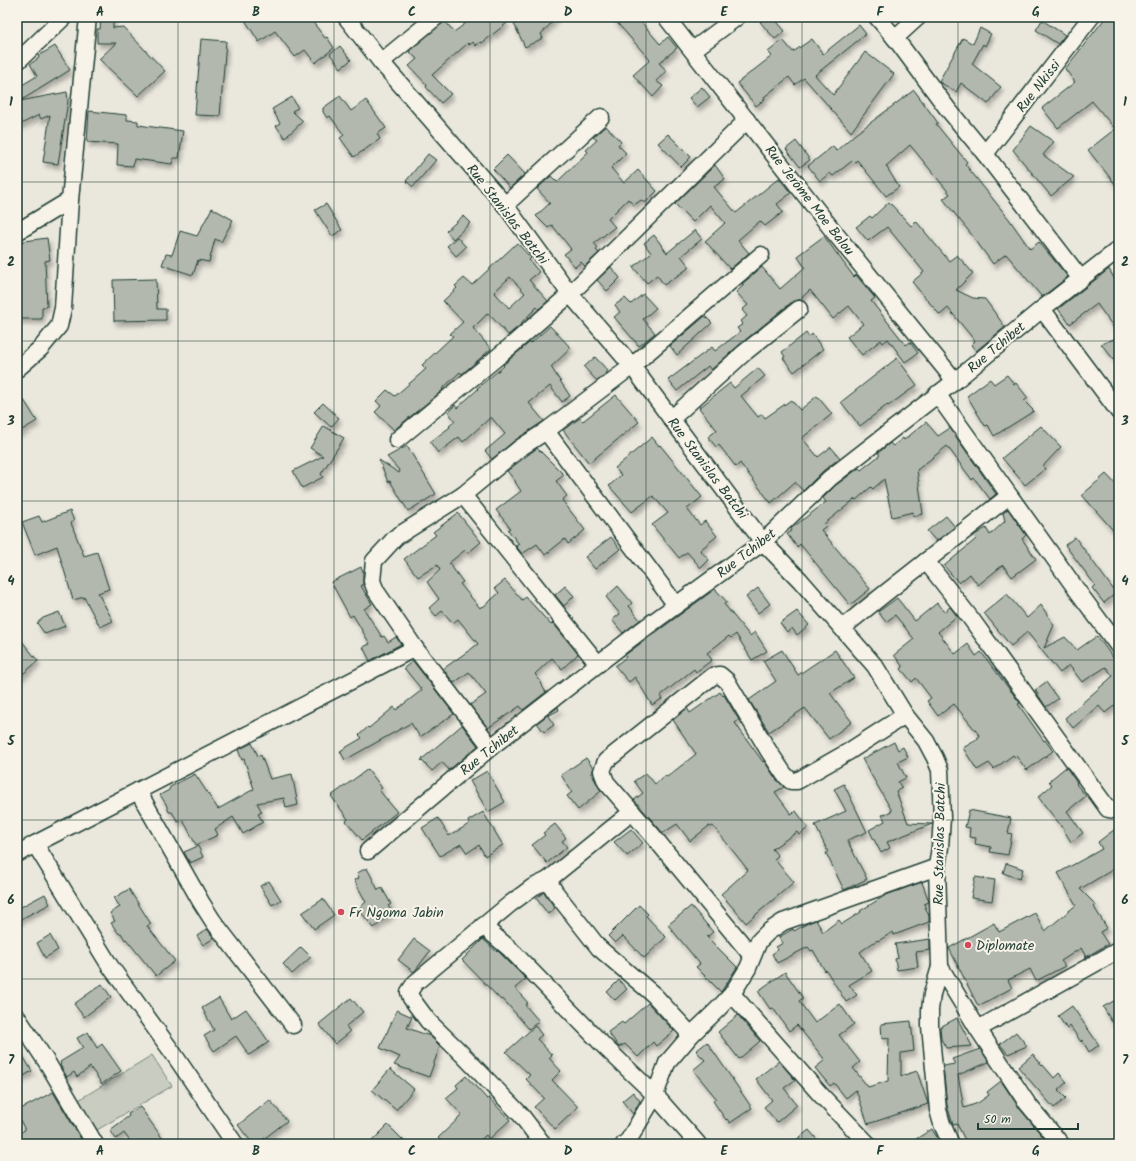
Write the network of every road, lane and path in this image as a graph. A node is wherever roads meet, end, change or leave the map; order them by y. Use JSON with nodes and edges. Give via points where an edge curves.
{"nodes":[{"id":1,"x":64,"y":17,"type":"edge"},
{"id":2,"x":88,"y":17,"type":"edge"},
{"id":3,"x":346,"y":17,"type":"edge"},
{"id":4,"x":436,"y":17,"type":"edge"},
{"id":5,"x":666,"y":17,"type":"edge"},
{"id":6,"x":737,"y":17,"type":"edge"},
{"id":7,"x":877,"y":17,"type":"edge"},
{"id":8,"x":918,"y":17,"type":"edge"},
{"id":9,"x":1091,"y":17,"type":"edge"},
{"id":10,"x":895,"y":38,"type":"junction"},
{"id":11,"x":693,"y":50,"type":"junction"},
{"id":12,"x":17,"y":62,"type":"edge"},
{"id":13,"x":381,"y":62,"type":"junction"},
{"id":14,"x":601,"y":117,"type":"dead end"},
{"id":15,"x":747,"y":120,"type":"junction"},
{"id":16,"x":985,"y":154,"type":"junction"},
{"id":17,"x":70,"y":200,"type":"junction"},
{"id":18,"x":505,"y":205,"type":"junction"},
{"id":19,"x":17,"y":232,"type":"edge"},
{"id":20,"x":1119,"y":249,"type":"edge"},
{"id":21,"x":761,"y":255,"type":"dead end"},
{"id":22,"x":1081,"y":279,"type":"junction"},
{"id":23,"x":570,"y":294,"type":"junction"},
{"id":24,"x":799,"y":309,"type":"dead end"},
{"id":25,"x":1042,"y":309,"type":"junction"},
{"id":26,"x":632,"y":366,"type":"junction"},
{"id":27,"x":17,"y":369,"type":"edge"},
{"id":28,"x":955,"y":381,"type":"junction"},
{"id":29,"x":937,"y":394,"type":"junction"},
{"id":30,"x":1119,"y":412,"type":"edge"},
{"id":31,"x":672,"y":419,"type":"junction"},
{"id":32,"x":546,"y":431,"type":"junction"},
{"id":33,"x":397,"y":440,"type":"dead end"},
{"id":34,"x":463,"y":495,"type":"junction"},
{"id":35,"x":1009,"y":496,"type":"junction"},
{"id":36,"x":763,"y":542,"type":"junction"},
{"id":37,"x":926,"y":561,"type":"junction"},
{"id":38,"x":676,"y":605,"type":"junction"},
{"id":39,"x":842,"y":628,"type":"junction"},
{"id":40,"x":1119,"y":647,"type":"edge"},
{"id":41,"x":415,"y":648,"type":"junction"},
{"id":42,"x":598,"y":664,"type":"junction"},
{"id":43,"x":905,"y":714,"type":"junction"},
{"id":44,"x":491,"y":748,"type":"junction"},
{"id":45,"x":138,"y":791,"type":"junction"},
{"id":46,"x":1119,"y":811,"type":"edge"},
{"id":47,"x":632,"y":812,"type":"junction"},
{"id":48,"x":35,"y":844,"type":"junction"},
{"id":49,"x":368,"y":851,"type":"dead end"},
{"id":50,"x":17,"y":854,"type":"edge"},
{"id":51,"x":937,"y":867,"type":"junction"},
{"id":52,"x":548,"y":880,"type":"junction"},
{"id":53,"x":483,"y":926,"type":"junction"},
{"id":54,"x":1119,"y":950,"type":"edge"},
{"id":55,"x":752,"y":956,"type":"junction"},
{"id":56,"x":940,"y":967,"type":"junction"},
{"id":57,"x":732,"y":994,"type":"junction"},
{"id":58,"x":17,"y":1017,"type":"edge"},
{"id":59,"x":293,"y":1025,"type":"dead end"},
{"id":60,"x":978,"y":1029,"type":"junction"},
{"id":61,"x":691,"y":1034,"type":"junction"},
{"id":62,"x":655,"y":1095,"type":"junction"},
{"id":63,"x":96,"y":1144,"type":"edge"},
{"id":64,"x":235,"y":1144,"type":"edge"},
{"id":65,"x":543,"y":1144,"type":"edge"},
{"id":66,"x":624,"y":1144,"type":"edge"},
{"id":67,"x":698,"y":1144,"type":"edge"},
{"id":68,"x":868,"y":1144,"type":"edge"},
{"id":69,"x":951,"y":1144,"type":"edge"},
{"id":70,"x":1061,"y":1144,"type":"edge"}],
"edges":[{"from":1,"to":12,"type":"street"},
{"from":2,"to":17,"type":"street"},
{"from":3,"to":13,"type":"street","name":"Rue Stanislas Batchi"},
{"from":4,"to":13,"type":"street"},
{"from":5,"to":11,"type":"street","name":"Rue Jerôme Moe Balou"},
{"from":6,"to":11,"type":"street"},
{"from":7,"to":10,"type":"street"},
{"from":8,"to":10,"type":"street"},
{"from":9,"to":16,"type":"street","name":"Rue Nkissi"},
{"from":10,"to":16,"type":"street"},
{"from":11,"to":15,"type":"street","name":"Rue Jerôme Moe Balou"},
{"from":13,"to":18,"type":"street","name":"Rue Stanislas Batchi"},
{"from":14,"to":18,"type":"street"},
{"from":15,"to":23,"type":"street"},
{"from":15,"to":28,"type":"street","name":"Rue Jerôme Moe Balou"},
{"from":16,"to":22,"type":"street"},
{"from":17,"to":19,"type":"street"},
{"from":17,"to":27,"type":"street","via":[[63,308],[59,326],[41,348]]},
{"from":18,"to":23,"type":"street","name":"Rue Stanislas Batchi"},
{"from":20,"to":22,"type":"street","name":"Rue Tchibet"},
{"from":21,"to":26,"type":"street"},
{"from":22,"to":25,"type":"street","name":"Rue Tchibet"},
{"from":23,"to":26,"type":"street","name":"Rue Stanislas Batchi"},
{"from":23,"to":33,"type":"street"},
{"from":24,"to":31,"type":"street","via":[[744,353]]},
{"from":25,"to":28,"type":"street","name":"Rue Tchibet"},
{"from":25,"to":30,"type":"street"},
{"from":26,"to":31,"type":"street","name":"Rue Stanislas Batchi"},
{"from":26,"to":32,"type":"street"},
{"from":28,"to":29,"type":"street","name":"Rue Tchibet"},
{"from":29,"to":35,"type":"street"},
{"from":29,"to":36,"type":"street","name":"Rue Tchibet","via":[[830,478]]},
{"from":31,"to":36,"type":"street","name":"Rue Stanislas Batchi"},
{"from":32,"to":34,"type":"street","via":[[520,448]]},
{"from":32,"to":38,"type":"street"},
{"from":34,"to":41,"type":"street","via":[[396,537],[374,561],[372,581],[376,591]]},
{"from":34,"to":42,"type":"street"},
{"from":35,"to":37,"type":"street"},
{"from":35,"to":40,"type":"street"},
{"from":36,"to":38,"type":"street","name":"Rue Tchibet"},
{"from":36,"to":39,"type":"street","name":"Rue Stanislas Batchi"},
{"from":37,"to":39,"type":"street"},
{"from":37,"to":46,"type":"street","via":[[972,620],[1108,809]]},
{"from":38,"to":42,"type":"street","name":"Rue Tchibet"},
{"from":39,"to":43,"type":"street","name":"Rue Stanislas Batchi","via":[[875,666]]},
{"from":41,"to":44,"type":"street"},
{"from":41,"to":45,"type":"street"},
{"from":42,"to":44,"type":"street","name":"Rue Tchibet"},
{"from":43,"to":47,"type":"street","via":[[848,752],[797,781],[790,781],[768,750],[727,681],[720,675],[712,676],[606,761],[602,771],[606,782]]},
{"from":43,"to":51,"type":"street","name":"Rue Stanislas Batchi","via":[[926,742],[940,770],[942,818]]},
{"from":44,"to":49,"type":"street","name":"Rue Tchibet"},
{"from":45,"to":48,"type":"street"},
{"from":45,"to":59,"type":"street","via":[[213,921]]},
{"from":47,"to":52,"type":"street"},
{"from":47,"to":55,"type":"street"},
{"from":48,"to":50,"type":"street"},
{"from":48,"to":64,"type":"street","via":[[110,966]]},
{"from":51,"to":55,"type":"street","via":[[783,922],[768,932]]},
{"from":51,"to":56,"type":"street","name":"Rue Stanislas Batchi"},
{"from":52,"to":53,"type":"street","via":[[533,887]]},
{"from":52,"to":61,"type":"street","via":[[598,948],[654,995]]},
{"from":53,"to":62,"type":"street","via":[[510,949]]},
{"from":53,"to":65,"type":"street","via":[[415,983],[409,995],[428,1021],[521,1114]]},
{"from":54,"to":60,"type":"street"},
{"from":55,"to":57,"type":"street","via":[[748,968]]},
{"from":56,"to":60,"type":"street","name":"Rue Stanislas Batchi"},
{"from":56,"to":69,"type":"street","name":"Rue Stanislas Batchi","via":[[932,994],[930,1026],[938,1110]]},
{"from":57,"to":61,"type":"street"},
{"from":57,"to":68,"type":"street"},
{"from":58,"to":63,"type":"street"},
{"from":60,"to":70,"type":"street","name":"Rue Stanislas Batchi","via":[[1027,1103]]},
{"from":61,"to":62,"type":"street","via":[[667,1063]]},
{"from":62,"to":66,"type":"street"},
{"from":62,"to":67,"type":"street"}]}
